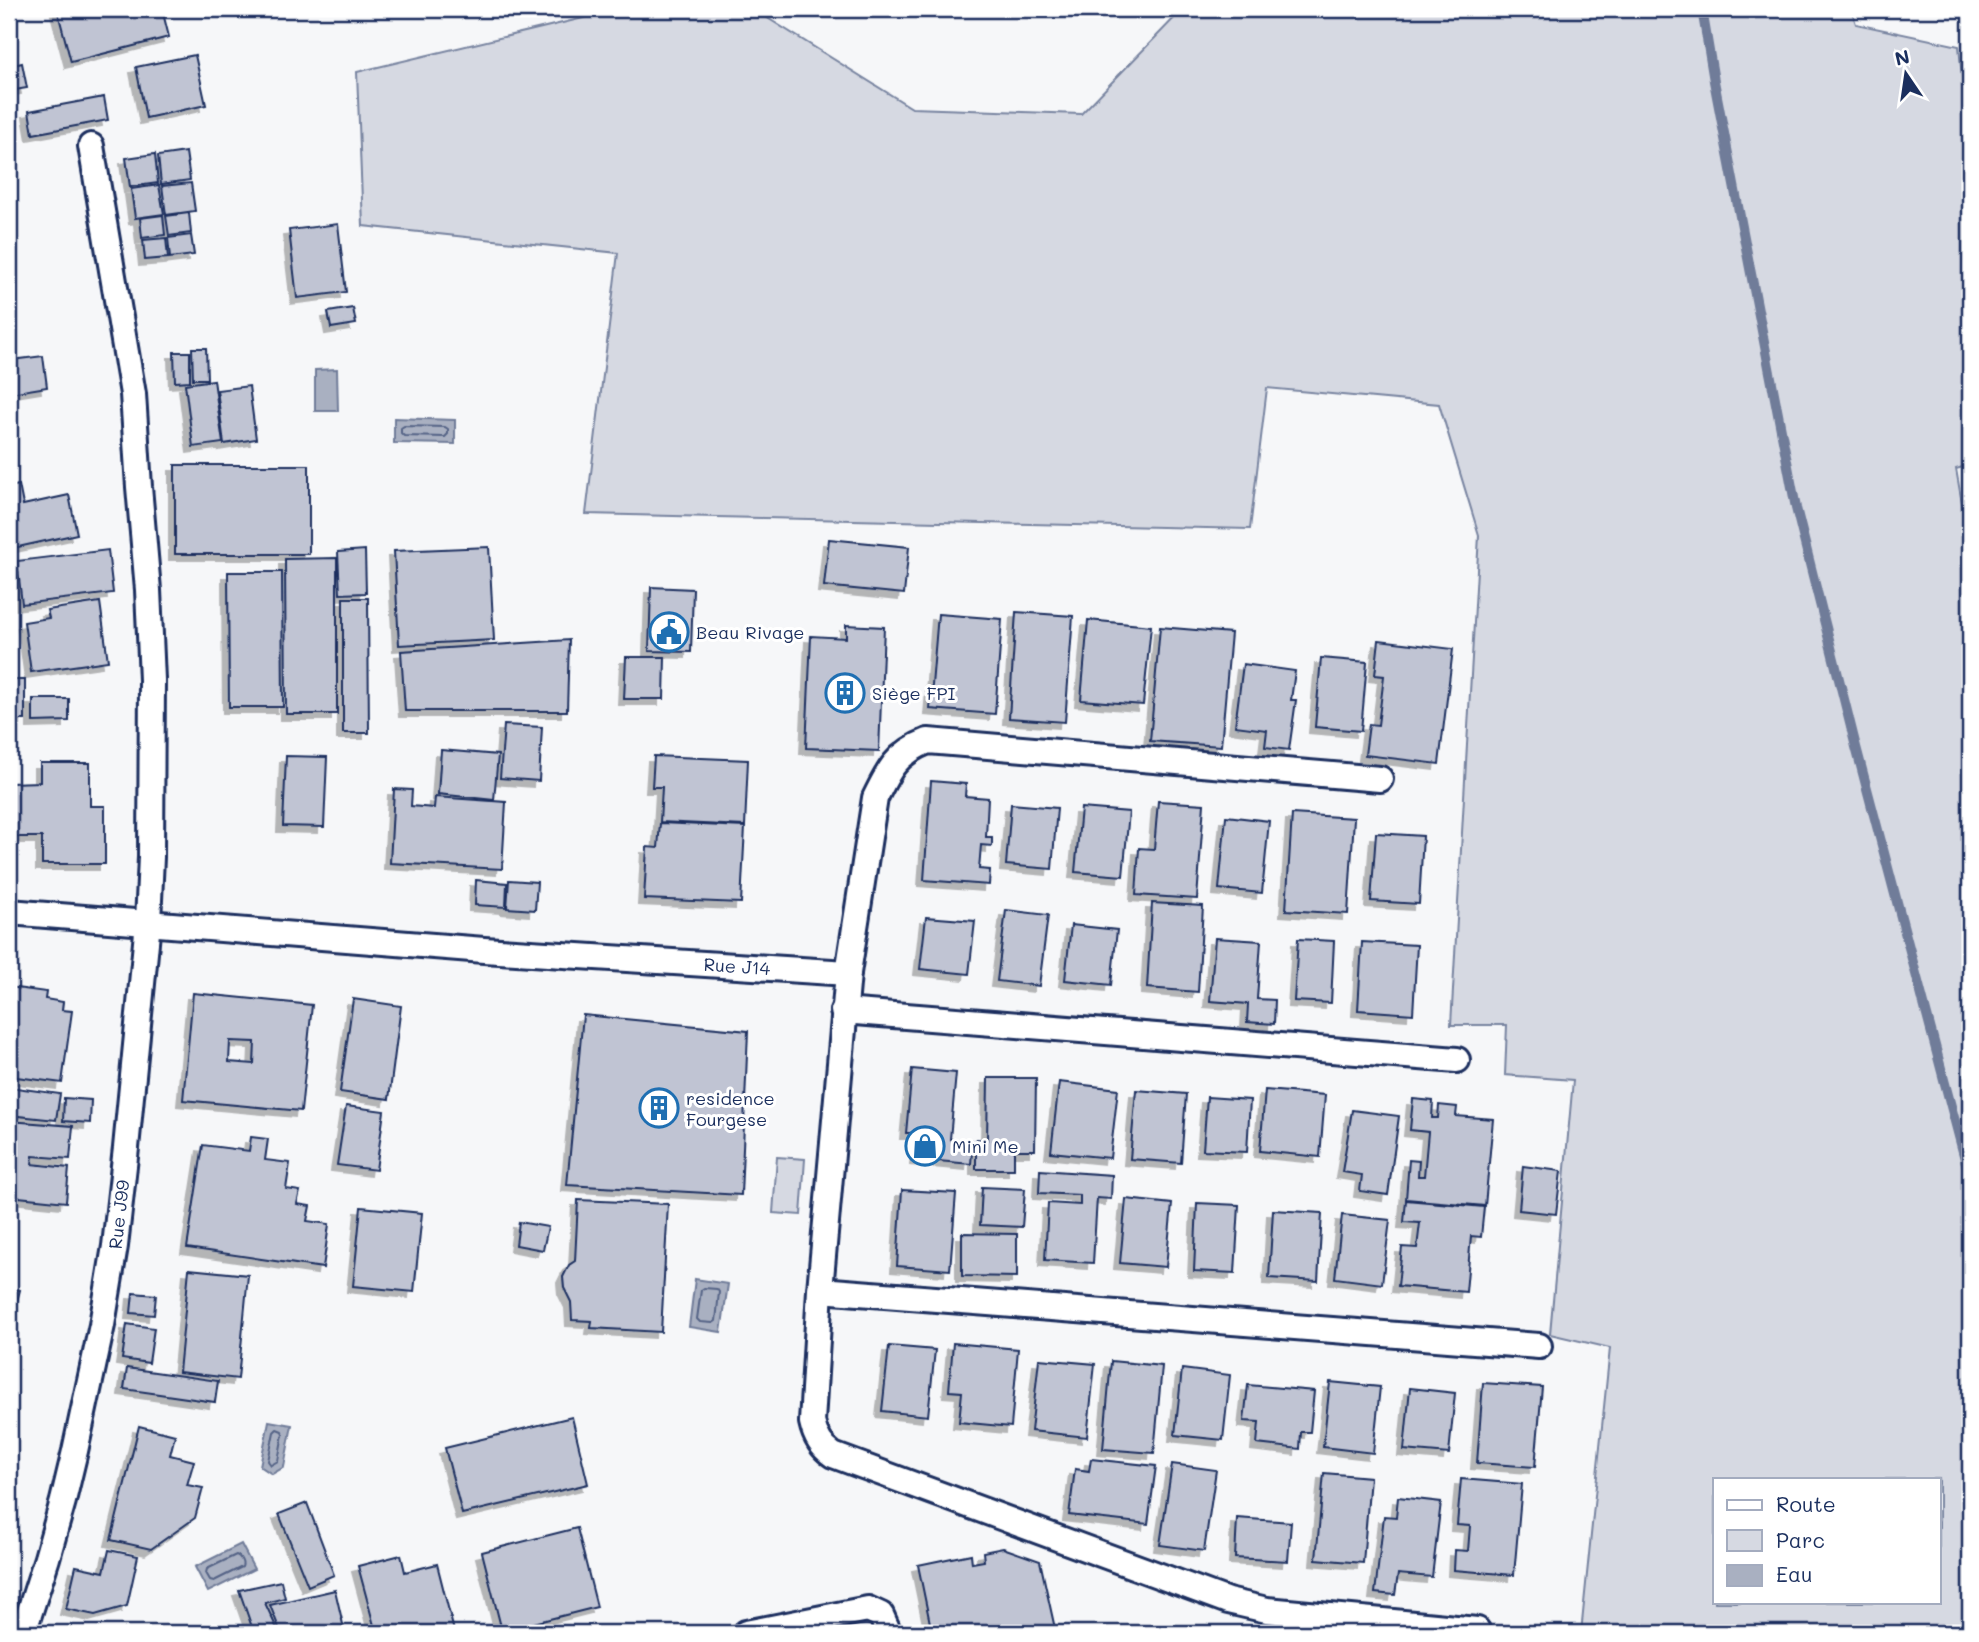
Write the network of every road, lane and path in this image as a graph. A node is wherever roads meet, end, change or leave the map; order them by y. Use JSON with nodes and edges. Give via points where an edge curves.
{"nodes":[{"id":1,"x":91,"y":146,"type":"dead end"},
{"id":2,"x":1380,"y":779,"type":"dead end"},
{"id":3,"x":9,"y":912,"type":"edge"},
{"id":4,"x":148,"y":922,"type":"junction"},
{"id":5,"x":848,"y":973,"type":"junction"},
{"id":6,"x":843,"y":1011,"type":"junction"},
{"id":7,"x":1457,"y":1060,"type":"dead end"},
{"id":8,"x":820,"y":1290,"type":"junction"},
{"id":9,"x":1539,"y":1346,"type":"dead end"},
{"id":10,"x":1477,"y":1630,"type":"dead end"},
{"id":11,"x":23,"y":1633,"type":"edge"},
{"id":12,"x":746,"y":1633,"type":"edge"},
{"id":13,"x":889,"y":1633,"type":"edge"}],
"edges":[{"from":1,"to":4,"type":"street","name":"Rue J99","via":[[134,394],[152,680]]},
{"from":2,"to":5,"type":"street","via":[[928,741],[905,752],[887,773],[875,798]]},
{"from":3,"to":4,"type":"street"},
{"from":4,"to":5,"type":"street","name":"Rue J14","via":[[484,950]]},
{"from":4,"to":11,"type":"street","name":"Rue J99","via":[[115,1246],[102,1325],[72,1463]]},
{"from":5,"to":6,"type":"street"},
{"from":6,"to":7,"type":"street"},
{"from":6,"to":8,"type":"street"},
{"from":8,"to":9,"type":"street"},
{"from":8,"to":10,"type":"street","via":[[812,1422],[824,1448],[833,1455],[1227,1601],[1278,1611]]},
{"from":12,"to":13,"type":"street","via":[[868,1609],[881,1615]]}]}
